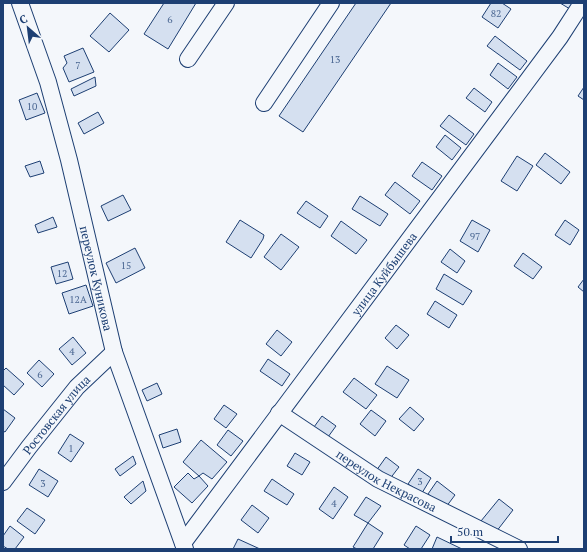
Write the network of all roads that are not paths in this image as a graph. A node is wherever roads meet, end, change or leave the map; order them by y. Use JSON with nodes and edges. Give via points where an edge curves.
{"nodes":[{"id":1,"x":20,"y":3,"type":"edge"},
{"id":2,"x":226,"y":3,"type":"edge"},
{"id":3,"x":332,"y":3,"type":"edge"},
{"id":4,"x":582,"y":3,"type":"edge"},
{"id":5,"x":188,"y":59,"type":"dead end"},
{"id":6,"x":264,"y":103,"type":"dead end"},
{"id":7,"x":114,"y":352,"type":"junction"},
{"id":8,"x":279,"y":413,"type":"junction"},
{"id":9,"x":3,"y":482,"type":"edge"},
{"id":10,"x":184,"y":546,"type":"edge"},
{"id":11,"x":520,"y":549,"type":"edge"}],
"edges":[{"from":1,"to":7,"type":"street","name":"переулок Куникова","via":[[48,82]]},
{"from":2,"to":5,"type":"street"},
{"from":3,"to":6,"type":"street"},
{"from":4,"to":8,"type":"street","name":"улица Куйбышева","via":[[560,37]]},
{"from":7,"to":9,"type":"street","name":"Ростовская улица","via":[[77,387]]},
{"from":7,"to":10,"type":"street","name":"переулок Куникова"},
{"from":8,"to":10,"type":"street","name":"улица Куйбышева"},
{"from":8,"to":11,"type":"street","name":"переулок Некрасова","via":[[378,479]]}]}
